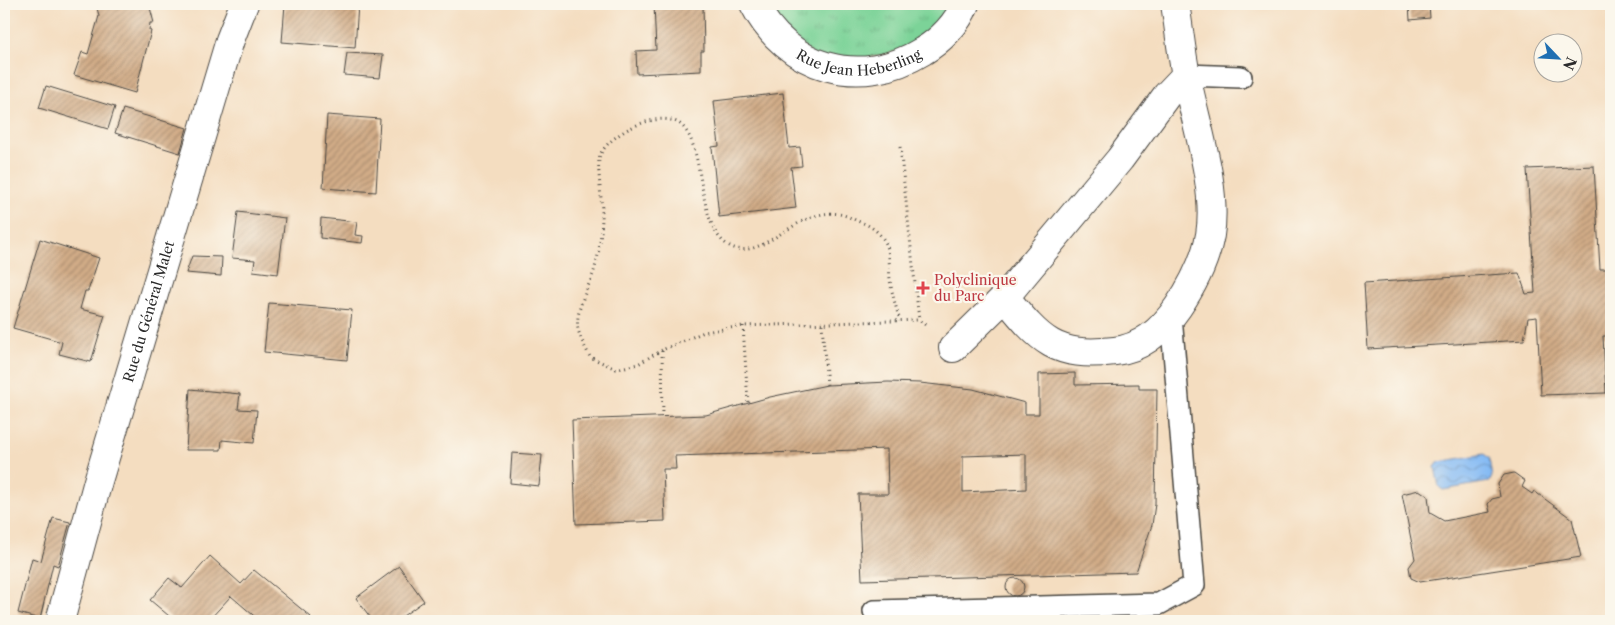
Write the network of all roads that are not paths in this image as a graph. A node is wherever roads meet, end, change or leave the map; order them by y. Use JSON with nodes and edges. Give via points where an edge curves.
{"nodes":[{"id":1,"x":244,"y":4,"type":"edge"},
{"id":2,"x":754,"y":4,"type":"edge"},
{"id":3,"x":965,"y":4,"type":"edge"},
{"id":4,"x":1175,"y":4,"type":"edge"},
{"id":5,"x":1186,"y":75,"type":"junction"},
{"id":6,"x":1241,"y":77,"type":"dead end"},
{"id":7,"x":1005,"y":297,"type":"junction"},
{"id":8,"x":1171,"y":317,"type":"junction"},
{"id":9,"x":953,"y":348,"type":"dead end"},
{"id":10,"x":874,"y":611,"type":"dead end"},
{"id":11,"x":60,"y":621,"type":"edge"}],
"edges":[{"from":1,"to":11,"type":"street","name":"Rue du Général Malet","via":[[230,40]]},
{"from":2,"to":3,"type":"street","name":"Rue Jean Heberling","via":[[764,24],[792,51],[827,67],[866,72],[905,63],[938,42],[963,12]]},
{"from":4,"to":5,"type":"street"},
{"from":5,"to":6,"type":"lane"},
{"from":5,"to":7,"type":"street"},
{"from":5,"to":8,"type":"street","via":[[1204,154],[1210,234],[1194,281]]},
{"from":7,"to":8,"type":"street","via":[[1038,336],[1052,345],[1078,353],[1128,350],[1152,337]]},
{"from":7,"to":9,"type":"street"},
{"from":8,"to":10,"type":"lane","via":[[1194,585],[1159,604]]}]}
